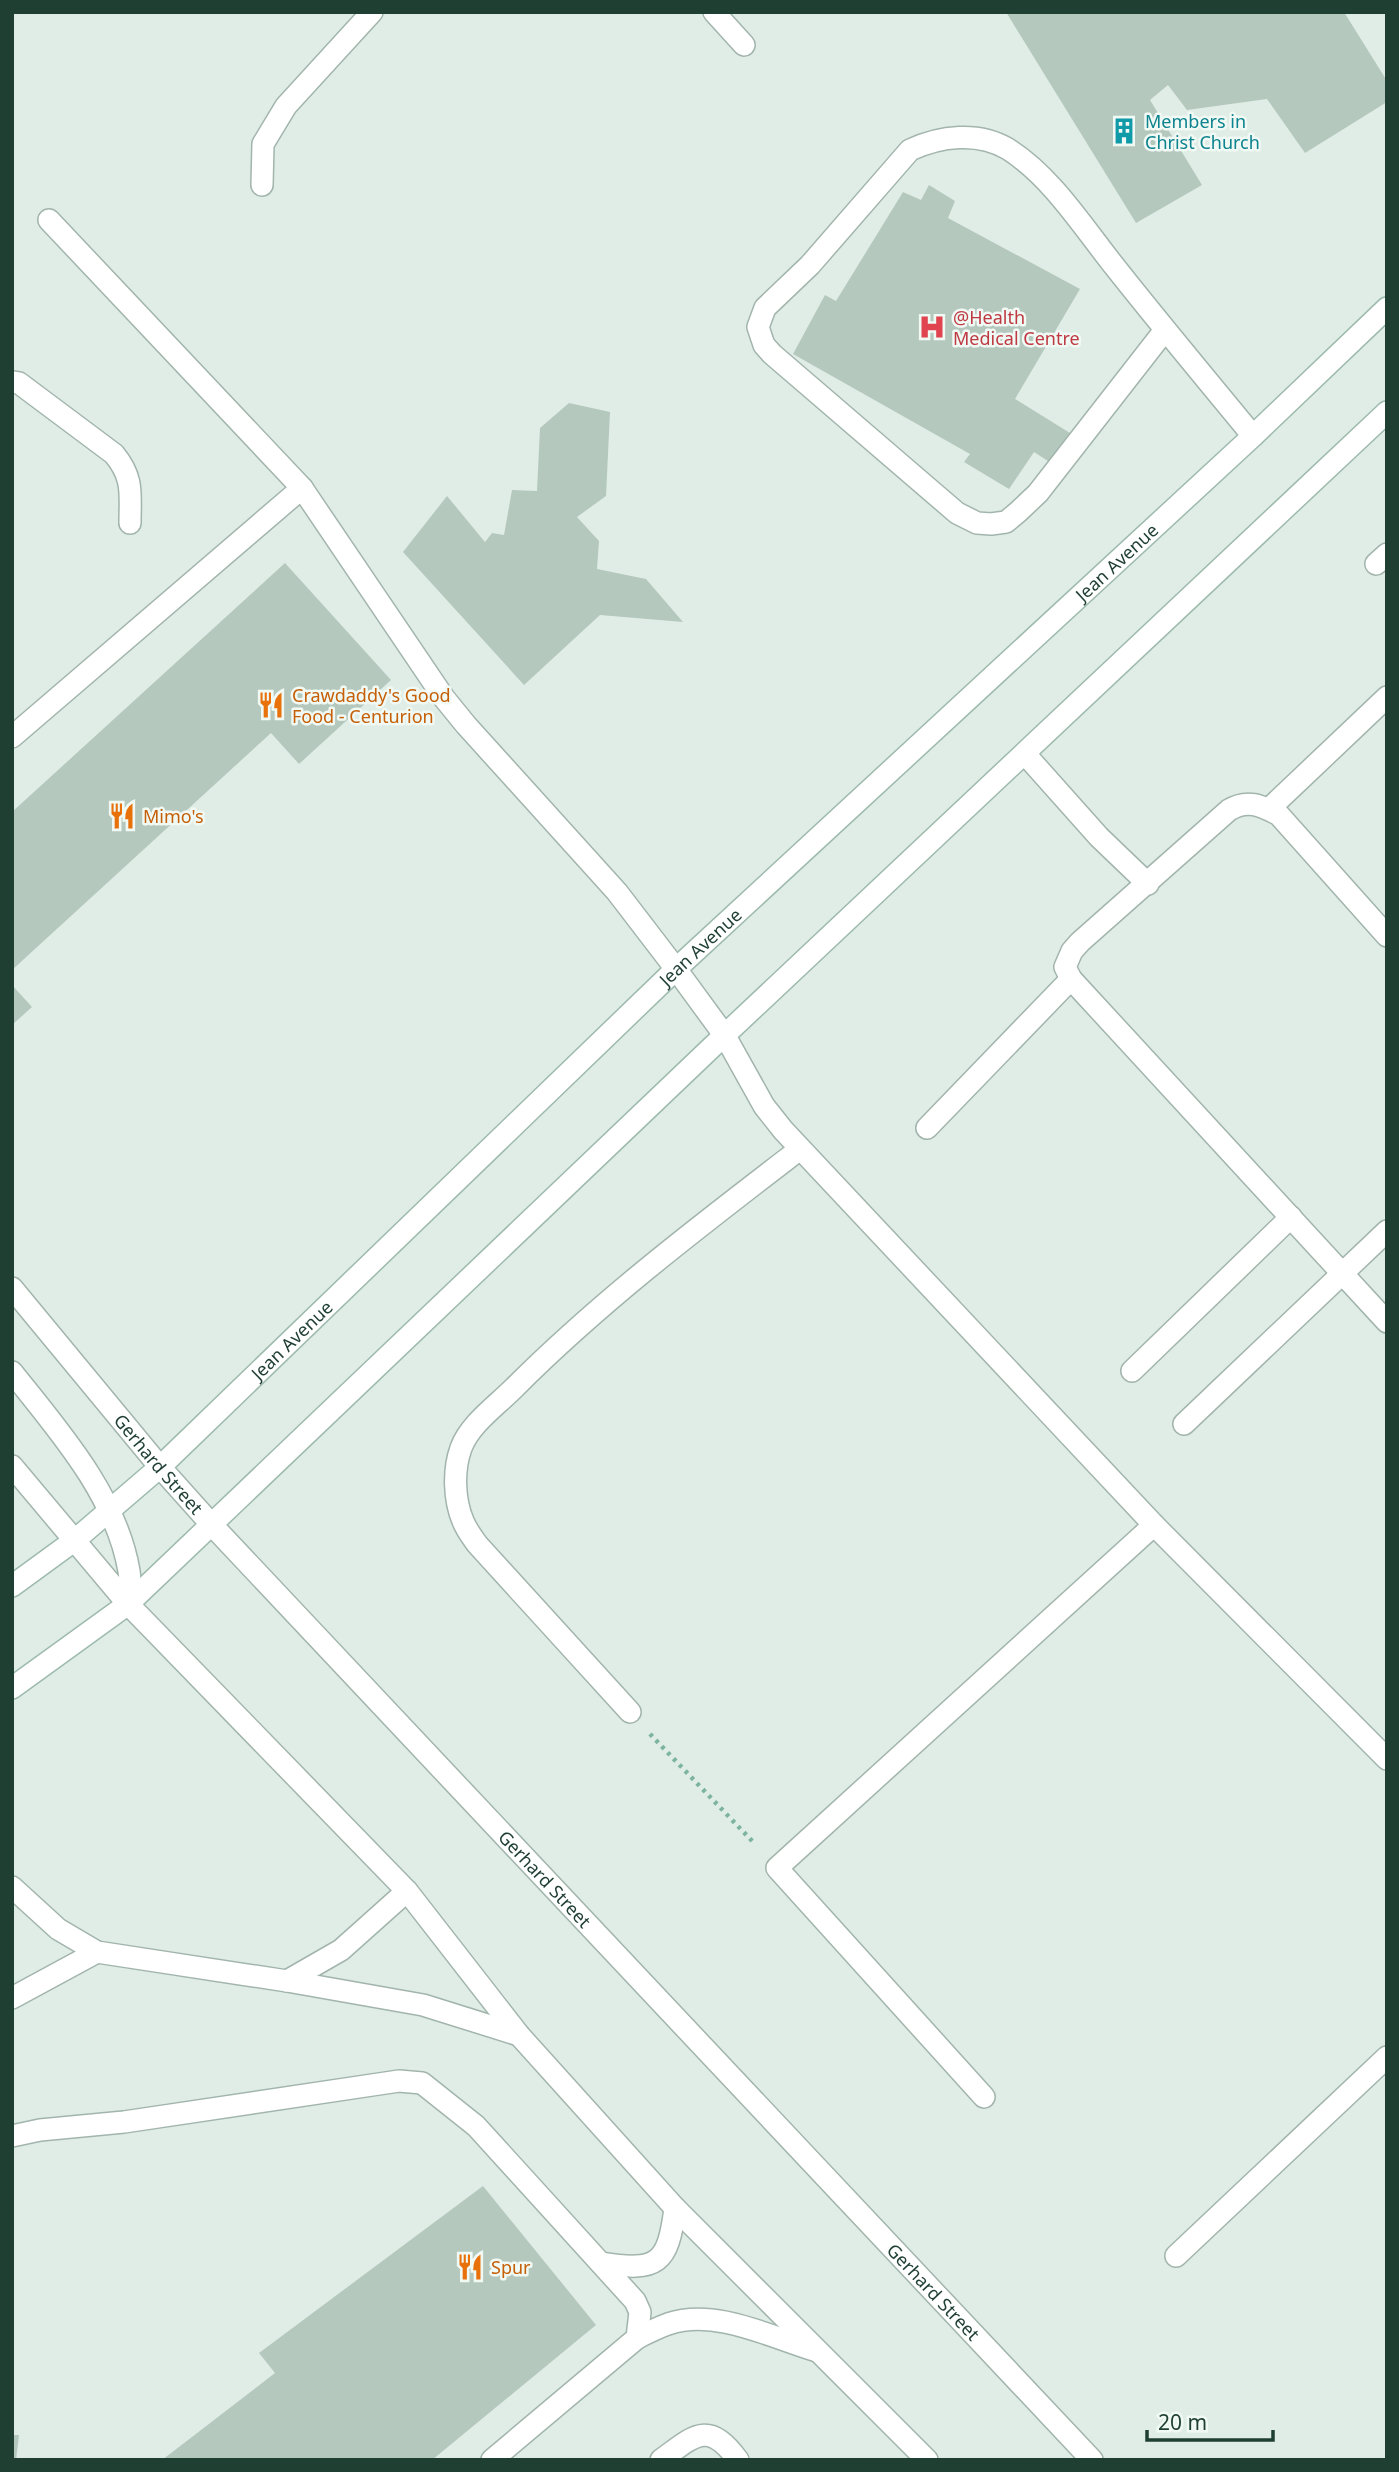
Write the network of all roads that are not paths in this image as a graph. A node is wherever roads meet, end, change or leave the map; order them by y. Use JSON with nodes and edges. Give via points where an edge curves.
{"nodes":[{"id":1,"x":372,"y":12,"type":"edge"},
{"id":2,"x":714,"y":12,"type":"edge"},
{"id":3,"x":744,"y":45,"type":"dead end"},
{"id":4,"x":262,"y":185,"type":"dead end"},
{"id":5,"x":49,"y":220,"type":"dead end"},
{"id":6,"x":1387,"y":308,"type":"edge"},
{"id":7,"x":1165,"y":330,"type":"junction"},
{"id":8,"x":12,"y":382,"type":"edge"},
{"id":9,"x":1387,"y":412,"type":"edge"},
{"id":10,"x":1254,"y":436,"type":"junction"},
{"id":11,"x":302,"y":488,"type":"junction"},
{"id":12,"x":130,"y":523,"type":"dead end"},
{"id":13,"x":1387,"y":698,"type":"edge"},
{"id":14,"x":12,"y":737,"type":"edge"},
{"id":15,"x":1026,"y":754,"type":"junction"},
{"id":16,"x":1269,"y":809,"type":"junction"},
{"id":17,"x":1147,"y":884,"type":"junction"},
{"id":18,"x":1387,"y":936,"type":"edge"},
{"id":19,"x":676,"y":969,"type":"junction"},
{"id":20,"x":1072,"y":979,"type":"junction"},
{"id":21,"x":726,"y":1036,"type":"junction"},
{"id":22,"x":927,"y":1128,"type":"dead end"},
{"id":23,"x":800,"y":1149,"type":"junction"},
{"id":24,"x":1291,"y":1217,"type":"junction"},
{"id":25,"x":1387,"y":1231,"type":"edge"},
{"id":26,"x":1342,"y":1273,"type":"junction"},
{"id":27,"x":12,"y":1288,"type":"edge"},
{"id":28,"x":1387,"y":1322,"type":"edge"},
{"id":29,"x":1132,"y":1371,"type":"dead end"},
{"id":30,"x":12,"y":1372,"type":"edge"},
{"id":31,"x":1184,"y":1424,"type":"dead end"},
{"id":32,"x":12,"y":1466,"type":"edge"},
{"id":33,"x":160,"y":1467,"type":"junction"},
{"id":34,"x":110,"y":1510,"type":"junction"},
{"id":35,"x":211,"y":1524,"type":"junction"},
{"id":36,"x":1154,"y":1525,"type":"junction"},
{"id":37,"x":75,"y":1540,"type":"junction"},
{"id":38,"x":12,"y":1586,"type":"edge"},
{"id":39,"x":128,"y":1604,"type":"junction"},
{"id":40,"x":12,"y":1688,"type":"edge"},
{"id":41,"x":630,"y":1712,"type":"road end"},
{"id":42,"x":1387,"y":1759,"type":"edge"},
{"id":43,"x":12,"y":1886,"type":"edge"},
{"id":44,"x":407,"y":1891,"type":"junction"},
{"id":45,"x":97,"y":1952,"type":"junction"},
{"id":46,"x":287,"y":1981,"type":"junction"},
{"id":47,"x":12,"y":1998,"type":"edge"},
{"id":48,"x":519,"y":2035,"type":"junction"},
{"id":49,"x":1387,"y":2057,"type":"edge"},
{"id":50,"x":984,"y":2097,"type":"dead end"},
{"id":51,"x":12,"y":2136,"type":"edge"},
{"id":52,"x":675,"y":2208,"type":"junction"},
{"id":53,"x":1176,"y":2256,"type":"dead end"},
{"id":54,"x":601,"y":2263,"type":"junction"},
{"id":55,"x":637,"y":2337,"type":"junction"},
{"id":56,"x":817,"y":2351,"type":"junction"},
{"id":57,"x":492,"y":2460,"type":"edge"},
{"id":58,"x":662,"y":2460,"type":"edge"},
{"id":59,"x":738,"y":2460,"type":"edge"},
{"id":60,"x":927,"y":2460,"type":"edge"},
{"id":61,"x":1092,"y":2460,"type":"edge"}],
"edges":[{"from":1,"to":4,"type":"street","via":[[286,106],[262,144]]},
{"from":2,"to":3,"type":"street"},
{"from":5,"to":11,"type":"street"},
{"from":6,"to":10,"type":"street","name":"Jean Avenue"},
{"from":7,"to":7,"type":"street","via":[[1049,185],[1006,148],[966,137],[933,141],[910,150],[810,265],[765,308],[758,327],[772,354],[957,513],[991,524],[1006,522],[1038,492]]},
{"from":7,"to":10,"type":"street"},
{"from":8,"to":12,"type":"street","via":[[114,454],[131,482]]},
{"from":9,"to":15,"type":"street"},
{"from":10,"to":19,"type":"street","name":"Jean Avenue"},
{"from":11,"to":14,"type":"street"},
{"from":11,"to":19,"type":"street","via":[[444,698],[617,892]]},
{"from":13,"to":16,"type":"street"},
{"from":15,"to":17,"type":"street"},
{"from":15,"to":21,"type":"street"},
{"from":16,"to":17,"type":"street","via":[[1242,803],[1229,810]]},
{"from":16,"to":18,"type":"street","via":[[1291,827]]},
{"from":17,"to":20,"type":"street","via":[[1072,951],[1065,967]]},
{"from":19,"to":21,"type":"street"},
{"from":19,"to":33,"type":"street","name":"Jean Avenue"},
{"from":20,"to":22,"type":"street"},
{"from":20,"to":24,"type":"street"},
{"from":21,"to":23,"type":"street","via":[[764,1106]]},
{"from":21,"to":35,"type":"street"},
{"from":23,"to":36,"type":"street"},
{"from":23,"to":41,"type":"street","via":[[629,1283],[545,1357],[472,1430],[457,1460],[456,1493],[463,1521],[477,1544]]},
{"from":24,"to":26,"type":"street"},
{"from":24,"to":29,"type":"street"},
{"from":25,"to":26,"type":"street"},
{"from":26,"to":28,"type":"street"},
{"from":26,"to":31,"type":"street"},
{"from":27,"to":33,"type":"street","name":"Gerhard Street"},
{"from":30,"to":34,"type":"street","via":[[93,1479]]},
{"from":32,"to":37,"type":"street"},
{"from":33,"to":34,"type":"street","name":"Jean Avenue"},
{"from":33,"to":35,"type":"street","name":"Gerhard Street"},
{"from":34,"to":37,"type":"street","name":"Jean Avenue"},
{"from":34,"to":39,"type":"street","via":[[130,1573]]},
{"from":35,"to":39,"type":"street"},
{"from":35,"to":61,"type":"street","name":"Gerhard Street"},
{"from":36,"to":42,"type":"street"},
{"from":36,"to":50,"type":"street","via":[[777,1868]]},
{"from":37,"to":38,"type":"street","name":"Jean Avenue"},
{"from":37,"to":39,"type":"street"},
{"from":39,"to":40,"type":"street"},
{"from":39,"to":44,"type":"street"},
{"from":43,"to":45,"type":"street","via":[[58,1929]]},
{"from":44,"to":46,"type":"street","via":[[341,1950]]},
{"from":44,"to":48,"type":"street"},
{"from":45,"to":46,"type":"street"},
{"from":45,"to":47,"type":"street"},
{"from":46,"to":48,"type":"street","via":[[423,2005]]},
{"from":48,"to":52,"type":"street"},
{"from":49,"to":53,"type":"street"},
{"from":51,"to":54,"type":"street","via":[[415,2080],[476,2126]]},
{"from":52,"to":54,"type":"street","via":[[665,2253],[652,2263],[639,2267]]},
{"from":52,"to":56,"type":"street"},
{"from":54,"to":55,"type":"street","via":[[635,2301],[640,2312]]},
{"from":55,"to":56,"type":"street","via":[[669,2323],[715,2319]]},
{"from":55,"to":57,"type":"street"},
{"from":56,"to":60,"type":"street"},
{"from":58,"to":59,"type":"street","via":[[704,2434],[727,2445]]}]}
